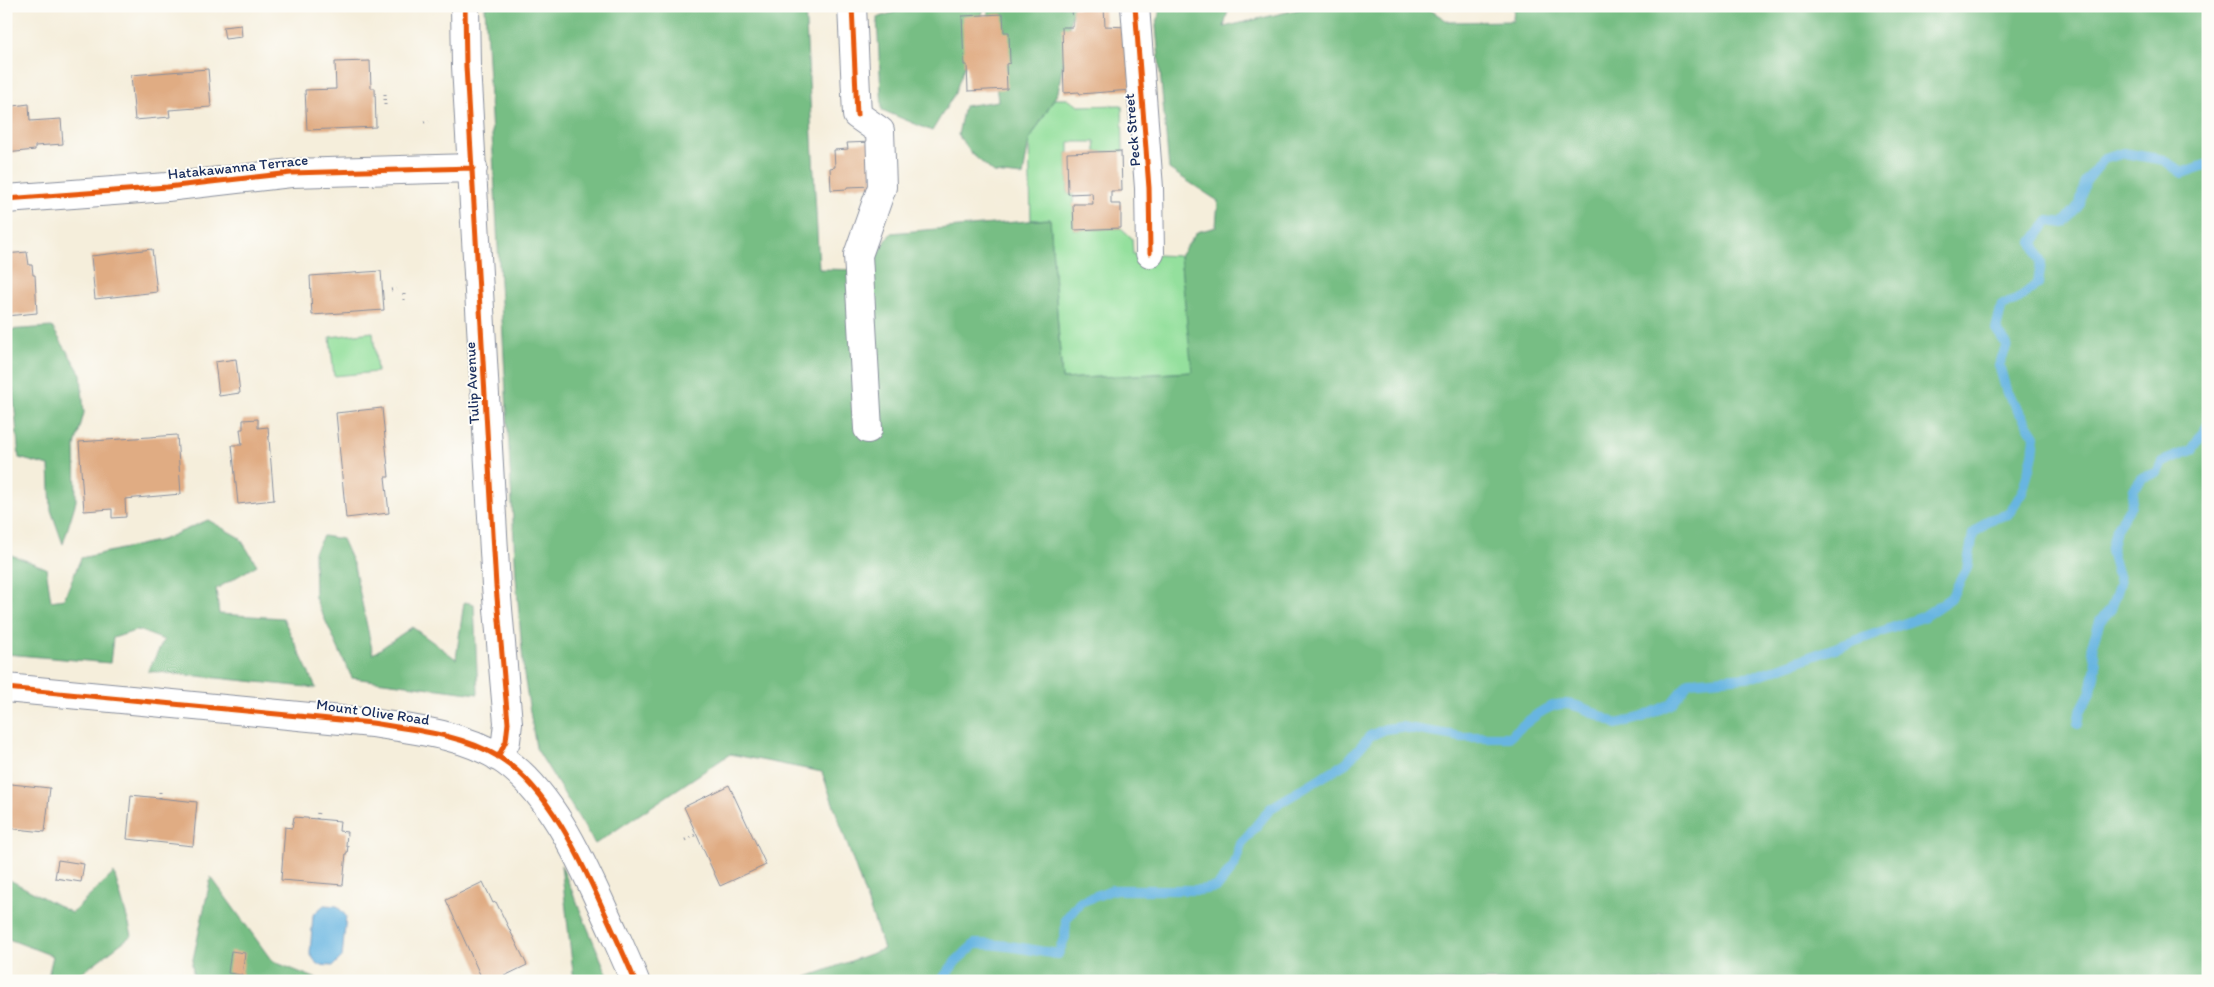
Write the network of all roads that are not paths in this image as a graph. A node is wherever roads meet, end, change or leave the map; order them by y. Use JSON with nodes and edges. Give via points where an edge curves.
{"nodes":[{"id":1,"x":465,"y":6,"type":"edge"},
{"id":2,"x":852,"y":6,"type":"edge"},
{"id":3,"x":1134,"y":6,"type":"edge"},
{"id":4,"x":473,"y":168,"type":"junction"},
{"id":5,"x":6,"y":199,"type":"edge"},
{"id":6,"x":1150,"y":253,"type":"dead end"},
{"id":7,"x":868,"y":429,"type":"dead end"},
{"id":8,"x":6,"y":688,"type":"edge"},
{"id":9,"x":498,"y":757,"type":"junction"},
{"id":10,"x":635,"y":981,"type":"edge"}],
"edges":[{"from":1,"to":4,"type":"street","name":"Tulip Avenue"},
{"from":2,"to":7,"type":"street","via":[[857,115],[880,130],[882,187],[858,255]]},
{"from":3,"to":6,"type":"street","name":"Peck Street","via":[[1149,188]]},
{"from":4,"to":5,"type":"street","name":"Hatakawanna Terrace","via":[[291,173],[167,187]]},
{"from":4,"to":9,"type":"street","name":"Tulip Avenue","via":[[496,586],[508,723],[506,741]]},
{"from":8,"to":9,"type":"street","name":"Mount Olive Road","via":[[372,722],[460,740]]},
{"from":9,"to":10,"type":"street","name":"Mount Olive Road","via":[[528,782],[555,817],[590,880]]}]}
